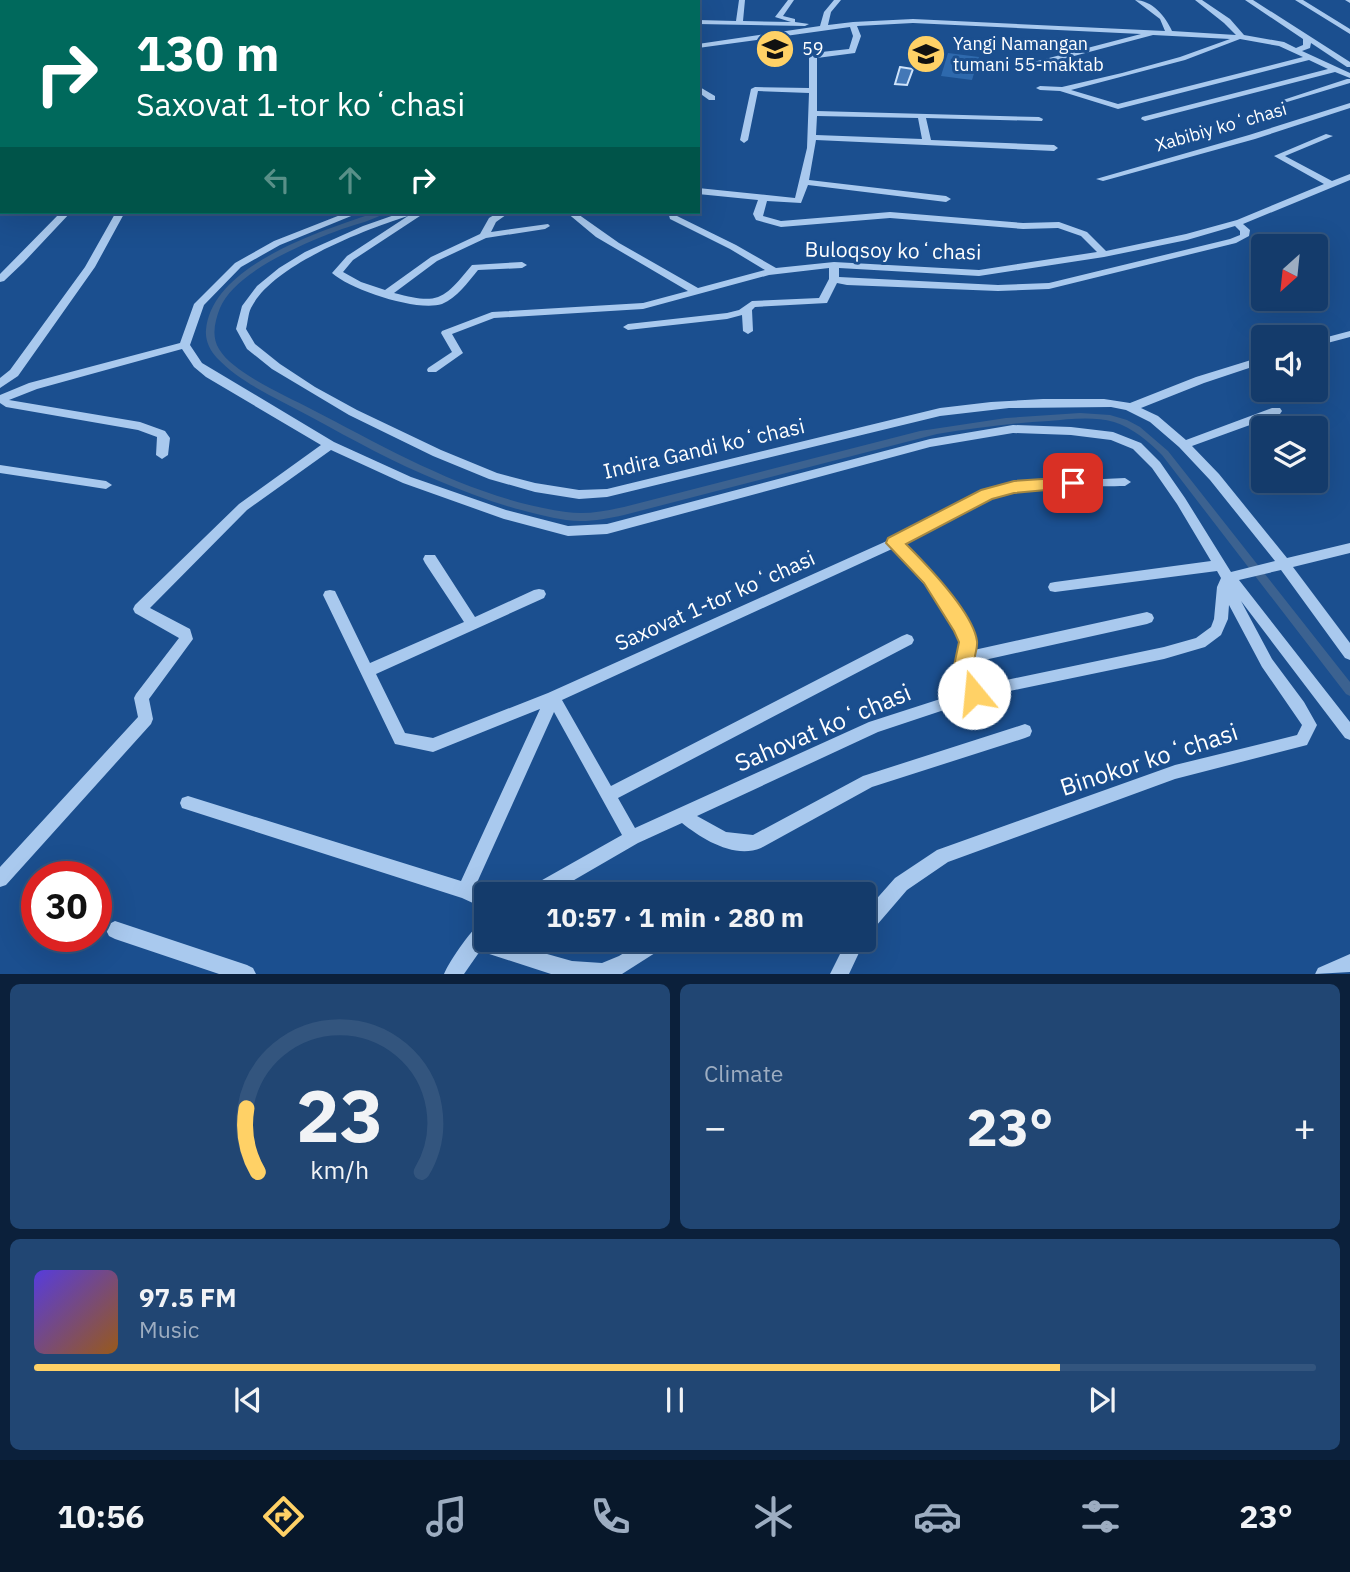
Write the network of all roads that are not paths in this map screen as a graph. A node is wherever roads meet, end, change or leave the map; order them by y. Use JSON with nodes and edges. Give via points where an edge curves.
{"nodes":[{"id":1,"x":742,"y":0,"type":"edge"},
{"id":2,"x":791,"y":0,"type":"edge"},
{"id":3,"x":838,"y":0,"type":"edge"},
{"id":4,"x":1138,"y":0,"type":"edge"},
{"id":5,"x":1198,"y":0,"type":"edge"},
{"id":6,"x":1248,"y":0,"type":"edge"},
{"id":7,"x":1298,"y":0,"type":"edge"},
{"id":8,"x":700,"y":22,"type":"edge"},
{"id":9,"x":739,"y":23,"type":"junction"},
{"id":10,"x":853,"y":24,"type":"junction"},
{"id":11,"x":821,"y":25,"type":"junction"},
{"id":12,"x":1154,"y":32,"type":"junction"},
{"id":13,"x":1169,"y":32,"type":"junction"},
{"id":14,"x":1350,"y":32,"type":"edge"},
{"id":15,"x":1241,"y":36,"type":"junction"},
{"id":16,"x":1307,"y":38,"type":"junction"},
{"id":17,"x":700,"y":46,"type":"edge"},
{"id":18,"x":1297,"y":51,"type":"junction"},
{"id":19,"x":1312,"y":57,"type":"junction"},
{"id":20,"x":1350,"y":65,"type":"edge"},
{"id":21,"x":1029,"y":66,"type":"dead end"},
{"id":22,"x":1336,"y":69,"type":"junction"},
{"id":23,"x":1350,"y":78,"type":"edge"},
{"id":24,"x":1040,"y":88,"type":"dead end"},
{"id":25,"x":1061,"y":89,"type":"junction"},
{"id":26,"x":700,"y":90,"type":"edge"},
{"id":27,"x":814,"y":91,"type":"junction"},
{"id":28,"x":712,"y":99,"type":"dead end"},
{"id":29,"x":1287,"y":100,"type":"dead end"},
{"id":30,"x":1350,"y":105,"type":"edge"},
{"id":31,"x":1118,"y":107,"type":"joint"},
{"id":32,"x":813,"y":113,"type":"junction"},
{"id":33,"x":922,"y":117,"type":"junction"},
{"id":34,"x":1039,"y":119,"type":"dead end"},
{"id":35,"x":1146,"y":119,"type":"dead end"},
{"id":36,"x":1329,"y":136,"type":"dead end"},
{"id":37,"x":814,"y":137,"type":"junction"},
{"id":38,"x":744,"y":140,"type":"dead end"},
{"id":39,"x":927,"y":143,"type":"junction"},
{"id":40,"x":1054,"y":148,"type":"dead end"},
{"id":41,"x":1350,"y":177,"type":"edge"},
{"id":42,"x":1101,"y":179,"type":"dead end"},
{"id":43,"x":806,"y":182,"type":"junction"},
{"id":44,"x":1329,"y":184,"type":"junction"},
{"id":45,"x":700,"y":191,"type":"edge"},
{"id":46,"x":763,"y":199,"type":"junction"},
{"id":47,"x":946,"y":199,"type":"dead end"},
{"id":48,"x":64,"y":214,"type":"edge"},
{"id":49,"x":119,"y":214,"type":"edge"},
{"id":50,"x":351,"y":214,"type":"edge"},
{"id":51,"x":407,"y":214,"type":"edge"},
{"id":52,"x":418,"y":214,"type":"edge"},
{"id":53,"x":502,"y":214,"type":"edge"},
{"id":54,"x":573,"y":214,"type":"edge"},
{"id":55,"x":672,"y":214,"type":"edge"},
{"id":56,"x":1236,"y":223,"type":"junction"},
{"id":57,"x":545,"y":226,"type":"dead end"},
{"id":58,"x":484,"y":236,"type":"junction"},
{"id":59,"x":1104,"y":254,"type":"junction"},
{"id":60,"x":522,"y":265,"type":"dead end"},
{"id":61,"x":834,"y":265,"type":"junction"},
{"id":62,"x":773,"y":271,"type":"junction"},
{"id":63,"x":0,"y":279,"type":"edge"},
{"id":64,"x":834,"y":279,"type":"junction"},
{"id":65,"x":697,"y":292,"type":"junction"},
{"id":66,"x":386,"y":295,"type":"junction"},
{"id":67,"x":747,"y":310,"type":"junction"},
{"id":68,"x":628,"y":327,"type":"dead end"},
{"id":69,"x":748,"y":331,"type":"dead end"},
{"id":70,"x":1350,"y":334,"type":"edge"},
{"id":71,"x":1328,"y":340,"type":"edge"},
{"id":72,"x":185,"y":345,"type":"junction"},
{"id":73,"x":1251,"y":363,"type":"edge"},
{"id":74,"x":432,"y":370,"type":"dead end"},
{"id":75,"x":4,"y":394,"type":"edge"},
{"id":76,"x":1132,"y":407,"type":"junction"},
{"id":77,"x":1276,"y":411,"type":"dead end"},
{"id":78,"x":330,"y":445,"type":"junction"},
{"id":79,"x":1184,"y":445,"type":"junction"},
{"id":80,"x":162,"y":455,"type":"dead end"},
{"id":81,"x":0,"y":469,"type":"edge"},
{"id":82,"x":1125,"y":482,"type":"dead end"},
{"id":83,"x":106,"y":485,"type":"dead end"},
{"id":84,"x":894,"y":543,"type":"junction"},
{"id":85,"x":1350,"y":548,"type":"edge"},
{"id":86,"x":430,"y":559,"type":"dead end"},
{"id":87,"x":1276,"y":565,"type":"junction"},
{"id":88,"x":1228,"y":576,"type":"junction"},
{"id":89,"x":1055,"y":587,"type":"dead end"},
{"id":90,"x":539,"y":594,"type":"dead end"},
{"id":91,"x":330,"y":596,"type":"dead end"},
{"id":92,"x":1147,"y":618,"type":"dead end"},
{"id":93,"x":473,"y":625,"type":"junction"},
{"id":94,"x":907,"y":640,"type":"dead end"},
{"id":95,"x":1349,"y":651,"type":"edge"},
{"id":96,"x":965,"y":658,"type":"junction"},
{"id":97,"x":368,"y":671,"type":"junction"},
{"id":98,"x":974,"y":693,"type":"junction"},
{"id":99,"x":553,"y":697,"type":"junction"},
{"id":100,"x":1026,"y":731,"type":"dead end"},
{"id":101,"x":1350,"y":733,"type":"edge"},
{"id":102,"x":609,"y":795,"type":"junction"},
{"id":103,"x":188,"y":803,"type":"dead end"},
{"id":104,"x":685,"y":816,"type":"junction"},
{"id":105,"x":632,"y":838,"type":"junction"},
{"id":106,"x":0,"y":879,"type":"edge"},
{"id":107,"x":555,"y":882,"type":"edge"},
{"id":108,"x":465,"y":891,"type":"junction"},
{"id":109,"x":474,"y":895,"type":"edge"},
{"id":110,"x":876,"y":914,"type":"edge"},
{"id":111,"x":115,"y":930,"type":"dead end"},
{"id":112,"x":474,"y":945,"type":"edge"},
{"id":113,"x":526,"y":952,"type":"edge"},
{"id":114,"x":642,"y":952,"type":"edge"},
{"id":115,"x":850,"y":952,"type":"edge"},
{"id":116,"x":1350,"y":963,"type":"edge"},
{"id":117,"x":581,"y":973,"type":"edge"},
{"id":118,"x":247,"y":974,"type":"edge"},
{"id":119,"x":453,"y":974,"type":"edge"},
{"id":120,"x":839,"y":974,"type":"edge"},
{"id":121,"x":1324,"y":974,"type":"edge"}],
"edges":[{"from":1,"to":9,"type":"street"},
{"from":2,"to":11,"type":"street","via":[[779,17]]},
{"from":3,"to":11,"type":"street"},
{"from":4,"to":13,"type":"street","via":[[1163,18]]},
{"from":5,"to":15,"type":"street"},
{"from":6,"to":16,"type":"street"},
{"from":7,"to":14,"type":"street"},
{"from":8,"to":9,"type":"street"},
{"from":9,"to":11,"type":"street"},
{"from":10,"to":11,"type":"street"},
{"from":10,"to":12,"type":"street","via":[[913,21]]},
{"from":10,"to":27,"type":"street","via":[[857,36],[852,51],[813,58]]},
{"from":11,"to":17,"type":"street"},
{"from":12,"to":13,"type":"street"},
{"from":12,"to":21,"type":"street"},
{"from":13,"to":15,"type":"street"},
{"from":15,"to":18,"type":"street"},
{"from":15,"to":25,"type":"street","via":[[1157,65]]},
{"from":16,"to":18,"type":"street","via":[[1309,44]]},
{"from":16,"to":20,"type":"street"},
{"from":18,"to":19,"type":"street"},
{"from":19,"to":22,"type":"street"},
{"from":19,"to":31,"type":"street"},
{"from":22,"to":23,"type":"street"},
{"from":22,"to":35,"type":"street"},
{"from":23,"to":29,"type":"street"},
{"from":24,"to":25,"type":"street"},
{"from":25,"to":31,"type":"street"},
{"from":26,"to":28,"type":"street"},
{"from":27,"to":32,"type":"street"},
{"from":27,"to":38,"type":"street","via":[[755,89]]},
{"from":30,"to":42,"type":"street","name":"Xabibiy koʻchasi"},
{"from":32,"to":33,"type":"street"},
{"from":32,"to":37,"type":"street"},
{"from":33,"to":34,"type":"street"},
{"from":33,"to":39,"type":"street"},
{"from":36,"to":44,"type":"street","via":[[1278,156]]},
{"from":37,"to":39,"type":"street"},
{"from":37,"to":43,"type":"street"},
{"from":39,"to":40,"type":"street"},
{"from":41,"to":44,"type":"street","name":"Buloqsoy koʻchasi"},
{"from":43,"to":46,"type":"street","via":[[798,201]]},
{"from":43,"to":47,"type":"street"},
{"from":44,"to":56,"type":"street","name":"Buloqsoy koʻchasi"},
{"from":45,"to":46,"type":"street"},
{"from":46,"to":59,"type":"street","via":[[759,218],[771,223],[890,215],[1059,225],[1084,234]]},
{"from":48,"to":63,"type":"street"},
{"from":49,"to":75,"type":"street","via":[[90,267]]},
{"from":50,"to":72,"type":"street","via":[[277,243],[238,265],[199,304]]},
{"from":51,"to":76,"type":"street","name":"Indira Gandi koʻchasi","via":[[278,272],[245,309],[244,339],[271,366],[391,432],[472,469],[520,483],[598,494],[940,412],[1030,402]]},
{"from":52,"to":66,"type":"street","via":[[349,258],[337,272]]},
{"from":53,"to":58,"type":"street","via":[[492,220]]},
{"from":54,"to":65,"type":"street","via":[[613,246]]},
{"from":55,"to":62,"type":"street"},
{"from":56,"to":59,"type":"street","name":"Buloqsoy koʻchasi"},
{"from":56,"to":64,"type":"street","via":[[1245,230],[1244,236],[1233,241],[1049,286]]},
{"from":57,"to":58,"type":"street"},
{"from":58,"to":66,"type":"street","via":[[434,259]]},
{"from":59,"to":61,"type":"street","name":"Buloqsoy koʻchasi","via":[[979,273]]},
{"from":60,"to":66,"type":"street","via":[[475,267],[453,295],[433,304]]},
{"from":61,"to":62,"type":"street","name":"Buloqsoy koʻchasi"},
{"from":61,"to":64,"type":"street"},
{"from":62,"to":65,"type":"street","name":"Buloqsoy koʻchasi"},
{"from":64,"to":67,"type":"street","via":[[823,301],[752,304]]},
{"from":65,"to":74,"type":"street","name":"Buloqsoy koʻchasi","via":[[643,306],[492,314],[446,333],[458,353]]},
{"from":67,"to":68,"type":"street"},
{"from":67,"to":69,"type":"street"},
{"from":70,"to":71,"type":"street"},
{"from":72,"to":75,"type":"street"},
{"from":72,"to":78,"type":"street","via":[[210,374]]},
{"from":73,"to":76,"type":"street"},
{"from":75,"to":80,"type":"street","via":[[140,426],[164,438]]},
{"from":76,"to":79,"type":"street","name":"Indira Gandi koʻchasi","via":[[1159,422]]},
{"from":77,"to":79,"type":"street"},
{"from":78,"to":88,"type":"street","via":[[407,480],[504,514],[587,532],[930,443],[1013,429],[1113,436],[1138,446],[1156,465]]},
{"from":78,"to":106,"type":"street","via":[[243,507],[140,608],[168,622],[186,639],[141,698],[146,719]]},
{"from":79,"to":87,"type":"street","name":"Indira Gandi koʻchasi","via":[[1226,492]]},
{"from":81,"to":83,"type":"street"},
{"from":82,"to":84,"type":"street","name":"Saxovat 1-tor koʻchasi","via":[[1047,484],[998,491]]},
{"from":84,"to":96,"type":"street","via":[[930,579],[962,628],[968,642]]},
{"from":84,"to":99,"type":"street","name":"Saxovat 1-tor koʻchasi"},
{"from":85,"to":87,"type":"street"},
{"from":86,"to":93,"type":"street"},
{"from":87,"to":88,"type":"street"},
{"from":87,"to":95,"type":"street","name":"Indira Gandi koʻchasi"},
{"from":88,"to":89,"type":"street"},
{"from":88,"to":98,"type":"street","name":"Sahovat koʻchasi","via":[[1216,631],[1200,643]]},
{"from":88,"to":101,"type":"street"},
{"from":88,"to":110,"type":"street","name":"Binokor koʻchasi","via":[[1260,653],[1310,725],[1303,740],[1175,772],[943,856],[901,884]]},
{"from":90,"to":93,"type":"street"},
{"from":91,"to":97,"type":"street","name":"Saxovat 1-tor koʻchasi"},
{"from":92,"to":96,"type":"street"},
{"from":93,"to":97,"type":"street"},
{"from":94,"to":102,"type":"street"},
{"from":96,"to":98,"type":"street","via":[[966,678]]},
{"from":97,"to":99,"type":"street","name":"Saxovat 1-tor koʻchasi","via":[[400,739],[421,745],[450,739]]},
{"from":98,"to":104,"type":"street","name":"Sahovat koʻchasi","via":[[874,727]]},
{"from":99,"to":102,"type":"street"},
{"from":99,"to":108,"type":"street"},
{"from":100,"to":104,"type":"street","via":[[868,781],[755,844],[721,840]]},
{"from":102,"to":105,"type":"street"},
{"from":103,"to":108,"type":"street"},
{"from":104,"to":105,"type":"street","name":"Sahovat koʻchasi"},
{"from":105,"to":107,"type":"street","name":"Sahovat koʻchasi"},
{"from":108,"to":109,"type":"street"},
{"from":111,"to":118,"type":"street"},
{"from":112,"to":119,"type":"street"},
{"from":113,"to":117,"type":"street"},
{"from":114,"to":117,"type":"street","via":[[620,966]]},
{"from":115,"to":120,"type":"street"},
{"from":116,"to":121,"type":"street"}]}
